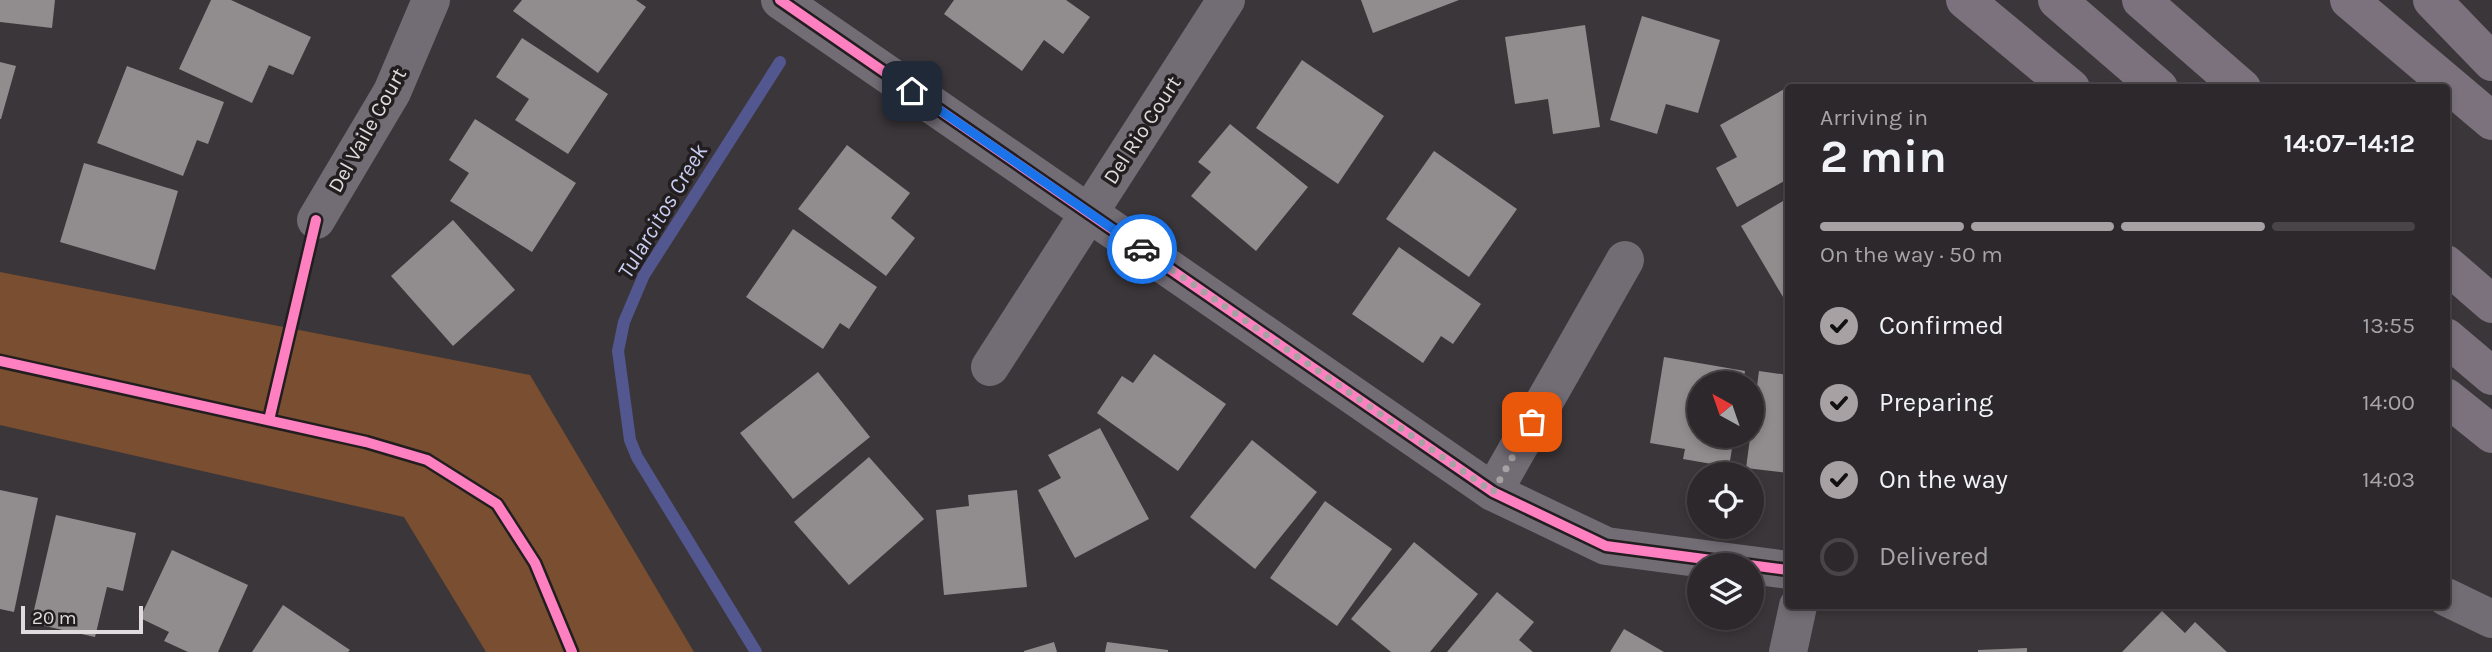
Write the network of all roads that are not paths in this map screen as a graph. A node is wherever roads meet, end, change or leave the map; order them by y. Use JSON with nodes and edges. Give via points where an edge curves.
{"nodes":[{"id":1,"x":431,"y":0,"type":"edge"},
{"id":2,"x":780,"y":0,"type":"edge"},
{"id":3,"x":1226,"y":0,"type":"edge"},
{"id":4,"x":1965,"y":0,"type":"edge"},
{"id":5,"x":2057,"y":0,"type":"edge"},
{"id":6,"x":2141,"y":0,"type":"edge"},
{"id":7,"x":2349,"y":0,"type":"edge"},
{"id":8,"x":2432,"y":0,"type":"edge"},
{"id":9,"x":2492,"y":62,"type":"edge"},
{"id":10,"x":2066,"y":84,"type":"edge"},
{"id":11,"x":2154,"y":84,"type":"edge"},
{"id":12,"x":2237,"y":84,"type":"edge"},
{"id":13,"x":2448,"y":84,"type":"edge"},
{"id":14,"x":2450,"y":85,"type":"edge"},
{"id":15,"x":2492,"y":121,"type":"edge"},
{"id":16,"x":1088,"y":212,"type":"junction"},
{"id":17,"x":316,"y":220,"type":"dead end"},
{"id":18,"x":1625,"y":260,"type":"dead end"},
{"id":19,"x":2450,"y":267,"type":"edge"},
{"id":20,"x":2492,"y":304,"type":"edge"},
{"id":21,"x":2450,"y":340,"type":"edge"},
{"id":22,"x":990,"y":366,"type":"dead end"},
{"id":23,"x":2492,"y":376,"type":"edge"},
{"id":24,"x":2450,"y":400,"type":"edge"},
{"id":25,"x":2492,"y":434,"type":"edge"},
{"id":26,"x":1493,"y":492,"type":"junction"},
{"id":27,"x":1785,"y":570,"type":"edge"},
{"id":28,"x":2450,"y":599,"type":"edge"},
{"id":29,"x":1797,"y":609,"type":"edge"},
{"id":30,"x":2492,"y":619,"type":"edge"},
{"id":31,"x":1788,"y":652,"type":"edge"}],
"edges":[{"from":1,"to":17,"type":"street","name":"Del Vaile Court","via":[[392,92]]},
{"from":2,"to":16,"type":"street"},
{"from":3,"to":16,"type":"street","name":"Del Rio Court"},
{"from":4,"to":10,"type":"highway"},
{"from":5,"to":11,"type":"highway"},
{"from":6,"to":12,"type":"highway"},
{"from":7,"to":13,"type":"highway"},
{"from":8,"to":9,"type":"highway"},
{"from":14,"to":15,"type":"highway"},
{"from":16,"to":22,"type":"street","name":"Del Rio Court"},
{"from":16,"to":26,"type":"street"},
{"from":18,"to":26,"type":"street"},
{"from":19,"to":20,"type":"highway"},
{"from":21,"to":23,"type":"highway"},
{"from":24,"to":25,"type":"highway"},
{"from":26,"to":27,"type":"street","via":[[1606,546]]},
{"from":28,"to":30,"type":"street"},
{"from":29,"to":31,"type":"street"}]}
